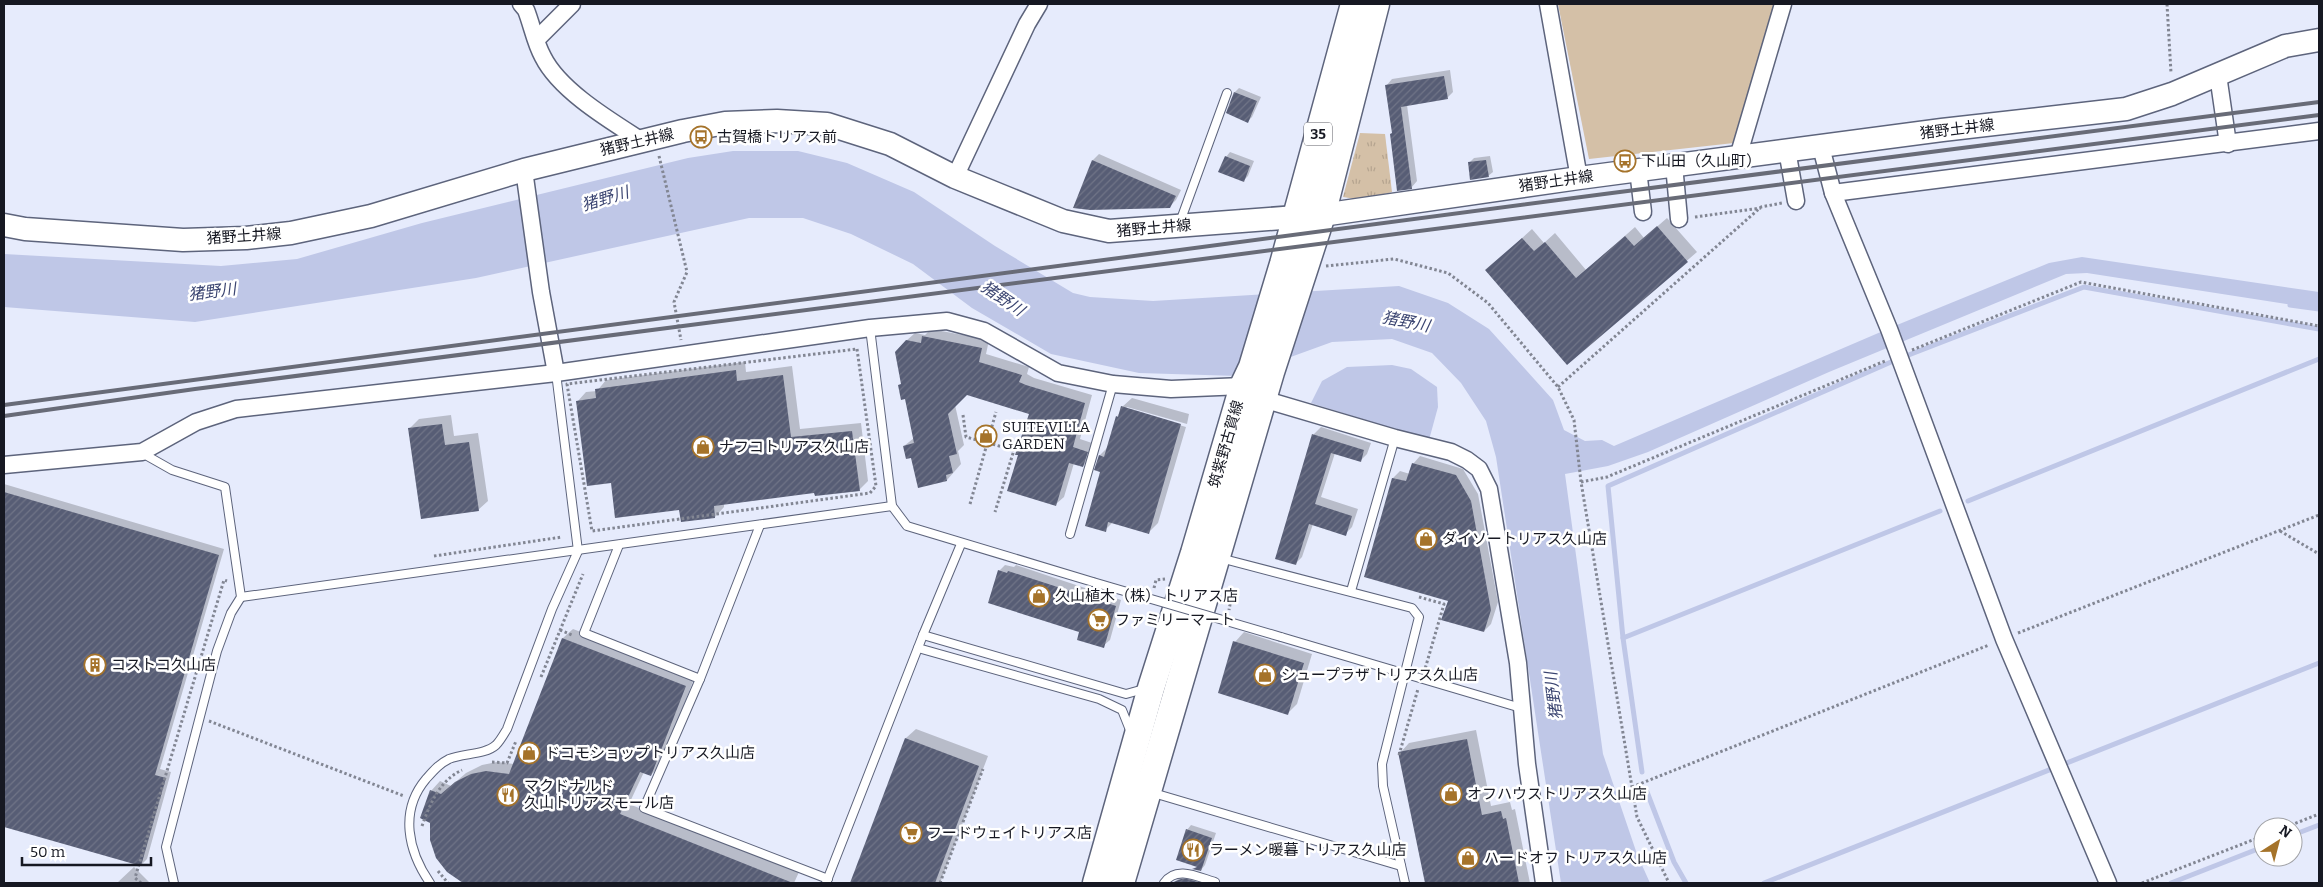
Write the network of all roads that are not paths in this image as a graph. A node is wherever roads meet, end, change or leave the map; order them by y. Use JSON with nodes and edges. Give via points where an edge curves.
{"nodes":[{"id":1,"x":521,"y":4,"type":"edge"},
{"id":2,"x":572,"y":4,"type":"edge"},
{"id":3,"x":1039,"y":4,"type":"edge"},
{"id":4,"x":1354,"y":4,"type":"edge"},
{"id":5,"x":1376,"y":4,"type":"edge"},
{"id":6,"x":1548,"y":4,"type":"edge"},
{"id":7,"x":1782,"y":4,"type":"edge"},
{"id":8,"x":537,"y":39,"type":"junction"},
{"id":9,"x":2319,"y":40,"type":"edge"},
{"id":10,"x":2218,"y":75,"type":"junction"},
{"id":11,"x":1226,"y":93,"type":"dead end"},
{"id":12,"x":2319,"y":131,"type":"edge"},
{"id":13,"x":649,"y":140,"type":"junction"},
{"id":14,"x":2228,"y":144,"type":"junction"},
{"id":15,"x":1821,"y":147,"type":"junction"},
{"id":16,"x":1788,"y":150,"type":"junction"},
{"id":17,"x":1738,"y":157,"type":"junction"},
{"id":18,"x":1674,"y":165,"type":"junction"},
{"id":19,"x":524,"y":170,"type":"junction"},
{"id":20,"x":1638,"y":170,"type":"junction"},
{"id":21,"x":955,"y":177,"type":"junction"},
{"id":22,"x":1579,"y":178,"type":"junction"},
{"id":23,"x":1834,"y":193,"type":"junction"},
{"id":24,"x":1796,"y":200,"type":"road end"},
{"id":25,"x":1644,"y":212,"type":"dead end"},
{"id":26,"x":1322,"y":215,"type":"junction"},
{"id":27,"x":1296,"y":216,"type":"junction"},
{"id":28,"x":1679,"y":219,"type":"road end"},
{"id":29,"x":4,"y":224,"type":"edge"},
{"id":30,"x":1179,"y":226,"type":"junction"},
{"id":31,"x":1294,"y":264,"type":"junction"},
{"id":32,"x":870,"y":328,"type":"junction"},
{"id":33,"x":556,"y":373,"type":"junction"},
{"id":34,"x":1257,"y":381,"type":"junction"},
{"id":35,"x":1113,"y":384,"type":"junction"},
{"id":36,"x":1395,"y":438,"type":"junction"},
{"id":37,"x":142,"y":452,"type":"junction"},
{"id":38,"x":4,"y":465,"type":"edge"},
{"id":39,"x":892,"y":506,"type":"junction"},
{"id":40,"x":760,"y":525,"type":"junction"},
{"id":41,"x":1070,"y":534,"type":"dead end"},
{"id":42,"x":961,"y":544,"type":"junction"},
{"id":43,"x":619,"y":545,"type":"junction"},
{"id":44,"x":578,"y":551,"type":"junction"},
{"id":45,"x":1216,"y":557,"type":"junction"},
{"id":46,"x":1351,"y":591,"type":"junction"},
{"id":47,"x":241,"y":597,"type":"junction"},
{"id":48,"x":923,"y":635,"type":"junction"},
{"id":49,"x":918,"y":648,"type":"junction"},
{"id":50,"x":1405,"y":673,"type":"junction"},
{"id":51,"x":700,"y":680,"type":"junction"},
{"id":52,"x":1151,"y":688,"type":"junction"},
{"id":53,"x":1521,"y":708,"type":"junction"},
{"id":54,"x":1131,"y":759,"type":"junction"},
{"id":55,"x":1148,"y":791,"type":"junction"},
{"id":56,"x":1401,"y":866,"type":"junction"},
{"id":57,"x":827,"y":881,"type":"edge"},
{"id":58,"x":1215,"y":882,"type":"dead end"},
{"id":59,"x":174,"y":883,"type":"edge"},
{"id":60,"x":430,"y":883,"type":"edge"},
{"id":61,"x":1096,"y":883,"type":"edge"},
{"id":62,"x":1121,"y":883,"type":"edge"},
{"id":63,"x":1164,"y":883,"type":"edge"},
{"id":64,"x":1405,"y":883,"type":"edge"},
{"id":65,"x":1544,"y":883,"type":"edge"},
{"id":66,"x":2108,"y":883,"type":"edge"}],
"edges":[{"from":1,"to":8,"type":"street"},
{"from":2,"to":8,"type":"street"},
{"from":3,"to":21,"type":"street"},
{"from":4,"to":27,"type":"main road","name":"筑紫野古賀線","number":"35"},
{"from":5,"to":26,"type":"main road","name":"筑紫野古賀線","number":"35"},
{"from":6,"to":22,"type":"street"},
{"from":7,"to":17,"type":"street"},
{"from":8,"to":13,"type":"street","via":[[543,58],[561,80],[595,111]]},
{"from":9,"to":10,"type":"main road","name":"猪野土井線","via":[[2285,46]]},
{"from":10,"to":14,"type":"street"},
{"from":10,"to":15,"type":"main road","name":"猪野土井線","via":[[2126,109]]},
{"from":11,"to":30,"type":"lane"},
{"from":12,"to":14,"type":"street"},
{"from":13,"to":19,"type":"main road","name":"猪野土井線"},
{"from":13,"to":21,"type":"main road","name":"猪野土井線","via":[[725,122],[826,124],[890,144]]},
{"from":14,"to":23,"type":"street"},
{"from":15,"to":16,"type":"main road","name":"猪野土井線"},
{"from":15,"to":23,"type":"street"},
{"from":16,"to":17,"type":"main road","name":"猪野土井線"},
{"from":16,"to":24,"type":"street"},
{"from":17,"to":18,"type":"main road","name":"猪野土井線"},
{"from":18,"to":20,"type":"main road","name":"猪野土井線"},
{"from":18,"to":28,"type":"street"},
{"from":19,"to":29,"type":"main road","name":"猪野土井線","via":[[363,218],[246,238],[182,240],[25,229]]},
{"from":19,"to":33,"type":"street"},
{"from":20,"to":22,"type":"main road","name":"猪野土井線"},
{"from":20,"to":25,"type":"street"},
{"from":21,"to":30,"type":"main road","name":"猪野土井線","via":[[1064,221],[1109,232]]},
{"from":22,"to":26,"type":"main road","name":"猪野土井線"},
{"from":23,"to":66,"type":"street","via":[[1888,325],[2004,638]]},
{"from":26,"to":27,"type":"main road","name":"猪野土井線"},
{"from":26,"to":31,"type":"main road","name":"筑紫野古賀線","number":"35"},
{"from":27,"to":30,"type":"main road","name":"猪野土井線"},
{"from":27,"to":31,"type":"main road","name":"筑紫野古賀線","number":"35"},
{"from":31,"to":34,"type":"main road","name":"筑紫野古賀線","number":"35"},
{"from":32,"to":33,"type":"street","via":[[685,362]]},
{"from":32,"to":35,"type":"street","via":[[947,321],[984,331],[1058,373]]},
{"from":32,"to":39,"type":"lane"},
{"from":33,"to":37,"type":"street","via":[[236,409],[196,422]]},
{"from":33,"to":44,"type":"lane"},
{"from":34,"to":35,"type":"street","via":[[1171,389]]},
{"from":34,"to":36,"type":"street"},
{"from":34,"to":45,"type":"main road","name":"筑紫野古賀線","number":"35"},
{"from":34,"to":52,"type":"main road","name":"筑紫野古賀線","number":"35","via":[[1194,553]]},
{"from":35,"to":41,"type":"lane"},
{"from":36,"to":46,"type":"lane"},
{"from":36,"to":53,"type":"street","via":[[1451,452],[1467,460],[1479,469],[1489,489],[1518,663]]},
{"from":37,"to":38,"type":"street"},
{"from":37,"to":47,"type":"lane","via":[[172,470],[225,487]]},
{"from":39,"to":40,"type":"lane"},
{"from":39,"to":42,"type":"lane","via":[[907,526]]},
{"from":40,"to":43,"type":"lane"},
{"from":40,"to":51,"type":"lane"},
{"from":42,"to":48,"type":"lane"},
{"from":42,"to":50,"type":"lane","bridge":true},
{"from":43,"to":44,"type":"lane"},
{"from":43,"to":51,"type":"lane","via":[[584,633]]},
{"from":44,"to":47,"type":"lane"},
{"from":44,"to":60,"type":"lane","via":[[552,609],[507,729],[487,750],[467,753],[438,765],[417,790],[409,809],[410,834],[415,859]]},
{"from":45,"to":46,"type":"lane"},
{"from":45,"to":55,"type":"main road","name":"筑紫野古賀線","number":"35"},
{"from":46,"to":50,"type":"lane","via":[[1412,608],[1419,617]]},
{"from":47,"to":59,"type":"lane","via":[[231,612],[217,651],[166,846]]},
{"from":48,"to":49,"type":"lane"},
{"from":48,"to":52,"type":"lane","via":[[1126,694]]},
{"from":49,"to":54,"type":"lane","via":[[1099,699],[1122,710],[1130,726]]},
{"from":49,"to":57,"type":"lane"},
{"from":50,"to":53,"type":"lane"},
{"from":50,"to":56,"type":"lane","via":[[1382,764],[1383,786]]},
{"from":51,"to":57,"type":"lane","via":[[644,808]]},
{"from":52,"to":54,"type":"main road","name":"筑紫野古賀線","number":"35"},
{"from":53,"to":65,"type":"street"},
{"from":54,"to":61,"type":"main road","name":"筑紫野古賀線","number":"35"},
{"from":55,"to":56,"type":"lane"},
{"from":55,"to":62,"type":"main road","name":"筑紫野古賀線","number":"35"},
{"from":56,"to":64,"type":"lane"},
{"from":58,"to":63,"type":"lane","via":[[1184,873],[1174,874]]}]}
